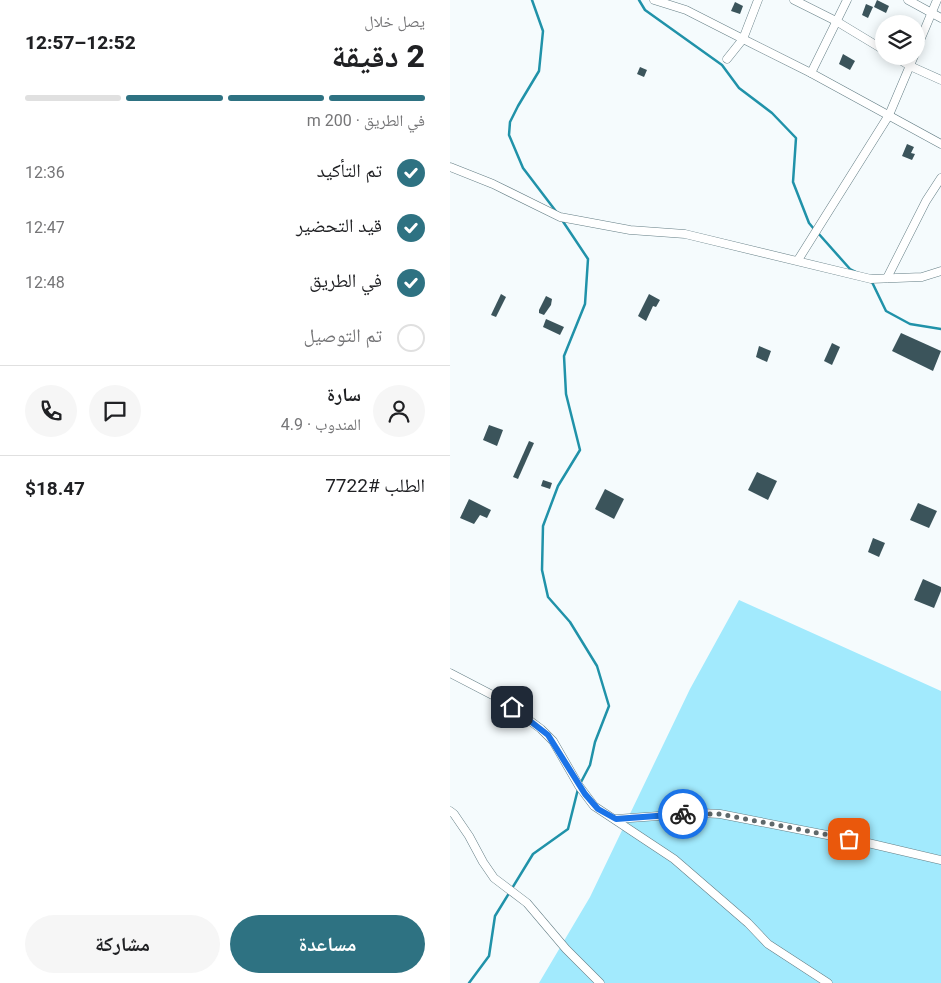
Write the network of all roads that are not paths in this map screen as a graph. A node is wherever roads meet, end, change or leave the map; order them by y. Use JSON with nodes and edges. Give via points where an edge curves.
{"nodes":[{"id":1,"x":654,"y":0,"type":"edge"},
{"id":2,"x":758,"y":0,"type":"edge"},
{"id":3,"x":794,"y":0,"type":"edge"},
{"id":4,"x":847,"y":0,"type":"edge"},
{"id":5,"x":908,"y":0,"type":"edge"},
{"id":6,"x":937,"y":0,"type":"edge"},
{"id":7,"x":931,"y":13,"type":"junction"},
{"id":8,"x":941,"y":18,"type":"edge"},
{"id":9,"x":836,"y":21,"type":"junction"},
{"id":10,"x":925,"y":28,"type":"edge"},
{"id":11,"x":743,"y":39,"type":"junction"},
{"id":12,"x":875,"y":45,"type":"edge"},
{"id":13,"x":727,"y":59,"type":"dead end"},
{"id":14,"x":910,"y":66,"type":"joint"},
{"id":15,"x":811,"y":73,"type":"junction"},
{"id":16,"x":941,"y":80,"type":"edge"},
{"id":17,"x":889,"y":115,"type":"junction"},
{"id":18,"x":941,"y":144,"type":"edge"},
{"id":19,"x":450,"y":168,"type":"edge"},
{"id":20,"x":941,"y":178,"type":"edge"},
{"id":21,"x":798,"y":260,"type":"junction"},
{"id":22,"x":941,"y":271,"type":"edge"},
{"id":23,"x":887,"y":278,"type":"junction"},
{"id":24,"x":450,"y":673,"type":"edge"},
{"id":25,"x":450,"y":811,"type":"edge"},
{"id":26,"x":616,"y":819,"type":"junction"},
{"id":27,"x":941,"y":860,"type":"edge"},
{"id":28,"x":600,"y":983,"type":"edge"},
{"id":29,"x":828,"y":983,"type":"edge"}],
"edges":[{"from":1,"to":11,"type":"street","via":[[686,10]]},
{"from":2,"to":11,"type":"street"},
{"from":3,"to":9,"type":"street"},
{"from":4,"to":9,"type":"street"},
{"from":5,"to":7,"type":"street"},
{"from":6,"to":7,"type":"street"},
{"from":7,"to":8,"type":"street"},
{"from":7,"to":10,"type":"street"},
{"from":9,"to":12,"type":"street"},
{"from":9,"to":15,"type":"street"},
{"from":11,"to":13,"type":"street"},
{"from":11,"to":15,"type":"street"},
{"from":14,"to":16,"type":"street"},
{"from":14,"to":17,"type":"street"},
{"from":15,"to":17,"type":"street"},
{"from":17,"to":18,"type":"street"},
{"from":17,"to":21,"type":"street"},
{"from":19,"to":21,"type":"street","via":[[493,184],[560,217],[630,230],[685,234]]},
{"from":20,"to":23,"type":"street"},
{"from":21,"to":23,"type":"street","via":[[871,279]]},
{"from":22,"to":23,"type":"street","via":[[922,277]]},
{"from":24,"to":26,"type":"street","via":[[502,700],[541,729],[553,742],[594,806]]},
{"from":25,"to":28,"type":"street","via":[[494,878],[527,903]]},
{"from":26,"to":27,"type":"street","via":[[720,814]]},
{"from":26,"to":29,"type":"street","via":[[674,859],[768,944]]}]}
